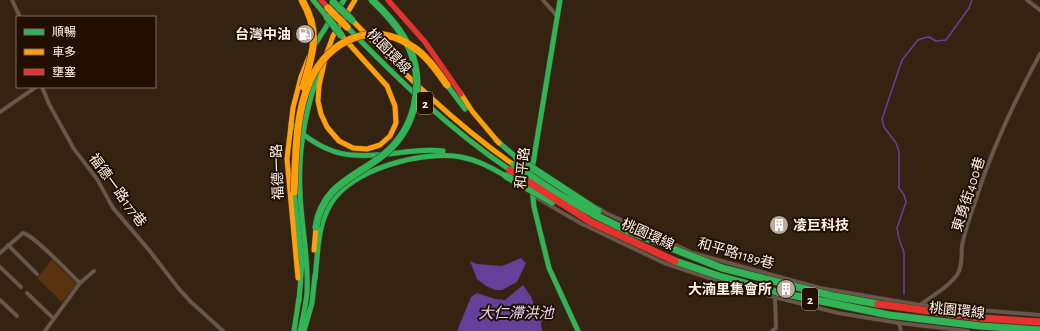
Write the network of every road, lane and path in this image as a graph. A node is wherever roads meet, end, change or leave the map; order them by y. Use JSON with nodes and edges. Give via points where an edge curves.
{"nodes":[{"id":1,"x":12,"y":0,"type":"edge"},
{"id":2,"x":302,"y":0,"type":"edge"},
{"id":3,"x":313,"y":0,"type":"edge"},
{"id":4,"x":321,"y":0,"type":"edge"},
{"id":5,"x":344,"y":0,"type":"edge"},
{"id":6,"x":355,"y":0,"type":"edge"},
{"id":7,"x":372,"y":0,"type":"edge"},
{"id":8,"x":388,"y":0,"type":"edge"},
{"id":9,"x":395,"y":0,"type":"edge"},
{"id":10,"x":543,"y":0,"type":"edge"},
{"id":11,"x":560,"y":0,"type":"edge"},
{"id":12,"x":1027,"y":0,"type":"edge"},
{"id":13,"x":332,"y":1,"type":"edge"},
{"id":14,"x":1040,"y":10,"type":"edge"},
{"id":15,"x":20,"y":16,"type":"edge"},
{"id":16,"x":558,"y":17,"type":"junction"},
{"id":17,"x":411,"y":26,"type":"junction"},
{"id":18,"x":1040,"y":54,"type":"edge"},
{"id":19,"x":325,"y":59,"type":"junction"},
{"id":20,"x":34,"y":88,"type":"edge"},
{"id":21,"x":42,"y":88,"type":"edge"},
{"id":22,"x":0,"y":112,"type":"edge"},
{"id":23,"x":291,"y":124,"type":"junction"},
{"id":24,"x":303,"y":136,"type":"junction"},
{"id":25,"x":289,"y":142,"type":"junction"},
{"id":26,"x":499,"y":143,"type":"junction"},
{"id":27,"x":302,"y":147,"type":"junction"},
{"id":28,"x":532,"y":169,"type":"junction"},
{"id":29,"x":510,"y":170,"type":"junction"},
{"id":30,"x":294,"y":192,"type":"junction"},
{"id":31,"x":531,"y":194,"type":"junction"},
{"id":32,"x":628,"y":231,"type":"junction"},
{"id":33,"x":8,"y":245,"type":"junction"},
{"id":34,"x":0,"y":253,"type":"edge"},
{"id":35,"x":0,"y":267,"type":"edge"},
{"id":36,"x":94,"y":271,"type":"dead end"},
{"id":37,"x":37,"y":274,"type":"dead end"},
{"id":38,"x":315,"y":279,"type":"junction"},
{"id":39,"x":80,"y":283,"type":"junction"},
{"id":40,"x":21,"y":287,"type":"dead end"},
{"id":41,"x":839,"y":291,"type":"junction"},
{"id":42,"x":27,"y":293,"type":"dead end"},
{"id":43,"x":775,"y":297,"type":"junction"},
{"id":44,"x":0,"y":300,"type":"edge"},
{"id":45,"x":299,"y":301,"type":"junction"},
{"id":46,"x":920,"y":305,"type":"junction"},
{"id":47,"x":838,"y":313,"type":"junction"},
{"id":48,"x":1040,"y":314,"type":"edge"},
{"id":49,"x":17,"y":316,"type":"dead end"},
{"id":50,"x":54,"y":319,"type":"junction"},
{"id":51,"x":1040,"y":322,"type":"edge"},
{"id":52,"x":899,"y":324,"type":"junction"},
{"id":53,"x":1040,"y":330,"type":"edge"},
{"id":54,"x":45,"y":331,"type":"edge"},
{"id":55,"x":223,"y":331,"type":"edge"},
{"id":56,"x":294,"y":331,"type":"edge"},
{"id":57,"x":300,"y":331,"type":"edge"},
{"id":58,"x":304,"y":331,"type":"edge"},
{"id":59,"x":578,"y":331,"type":"edge"},
{"id":60,"x":772,"y":331,"type":"edge"},
{"id":61,"x":901,"y":331,"type":"edge"},
{"id":62,"x":968,"y":331,"type":"edge"}],
"edges":[{"from":1,"to":15,"type":"street"},
{"from":2,"to":30,"type":"main road","bridge":true,"via":[[313,22],[314,47],[295,122],[292,168]]},
{"from":3,"to":19,"type":"main road","bridge":true,"via":[[392,94],[397,110],[395,128],[391,136],[378,147],[360,150],[344,145],[330,132],[320,113],[317,100]]},
{"from":4,"to":29,"type":"main road","name":"桃園環線","number":"2","bridge":true,"via":[[417,97],[486,154]]},
{"from":5,"to":23,"type":"main road","name":"福德一路","via":[[315,44],[306,63]]},
{"from":6,"to":19,"type":"main road","name":"福德一路","via":[[333,36]]},
{"from":7,"to":38,"type":"main road","bridge":true,"via":[[398,26],[407,41],[417,69],[418,92],[405,131],[398,140],[376,161],[339,185],[324,202],[316,227]]},
{"from":8,"to":17,"type":"main road"},
{"from":9,"to":17,"type":"main road"},
{"from":10,"to":16,"type":"street"},
{"from":11,"to":16,"type":"main road","name":"和平路"},
{"from":12,"to":14,"type":"street"},
{"from":13,"to":29,"type":"main road","name":"桃園環線","number":"2","bridge":true,"via":[[383,53],[493,151]]},
{"from":16,"to":28,"type":"main road","name":"和平路"},
{"from":17,"to":26,"type":"main road","via":[[442,65],[472,111]]},
{"from":18,"to":46,"type":"street","name":"東勇街400巷","via":[[1007,118],[991,158],[962,245],[960,268],[946,286]]},
{"from":19,"to":24,"type":"main road","name":"福德一路","via":[[317,77]]},
{"from":20,"to":22,"type":"street"},
{"from":21,"to":55,"type":"street","name":"福德一路177巷","via":[[74,149],[97,179],[113,208],[179,289]]},
{"from":23,"to":24,"type":"main road"},
{"from":23,"to":25,"type":"main road","name":"福德一路"},
{"from":24,"to":27,"type":"main road","name":"福德一路"},
{"from":24,"to":29,"type":"main road","via":[[320,147],[346,156],[438,150],[460,153]]},
{"from":25,"to":27,"type":"main road","via":[[299,140]]},
{"from":25,"to":45,"type":"main road","name":"福德一路","via":[[287,159],[298,265]]},
{"from":26,"to":30,"type":"main road","bridge":true,"via":[[477,124],[438,72],[417,51],[405,42],[385,35],[358,36],[332,49],[319,63],[310,81],[302,105]]},
{"from":26,"to":32,"type":"main road","bridge":true,"via":[[517,158]]},
{"from":27,"to":57,"type":"main road","name":"福德一路","via":[[300,192],[307,293]]},
{"from":28,"to":31,"type":"main road","name":"和平路"},
{"from":28,"to":41,"type":"street","name":"和平路1189巷","via":[[606,213],[693,253]]},
{"from":29,"to":32,"type":"main road","name":"桃園環線","number":"2","bridge":true},
{"from":29,"to":38,"type":"main road","via":[[440,155],[399,161],[361,178],[342,190],[326,212],[320,232]]},
{"from":29,"to":53,"type":"main road","name":"桃園環線","number":"2","bridge":true,"via":[[536,194],[591,222],[667,258],[719,276],[777,292],[889,315]]},
{"from":30,"to":45,"type":"main road","via":[[302,268]]},
{"from":31,"to":43,"type":"street","via":[[582,224],[664,263],[742,289]]},
{"from":31,"to":59,"type":"main road","name":"和平路","via":[[549,268]]},
{"from":32,"to":51,"type":"main road","name":"桃園環線","number":"2","bridge":true,"via":[[722,268],[833,296],[929,312]]},
{"from":33,"to":34,"type":"street"},
{"from":33,"to":37,"type":"street"},
{"from":33,"to":39,"type":"street","via":[[22,233],[26,234]]},
{"from":35,"to":40,"type":"street"},
{"from":36,"to":39,"type":"street"},
{"from":38,"to":58,"type":"main road","via":[[311,308]]},
{"from":39,"to":50,"type":"street"},
{"from":41,"to":46,"type":"street","name":"和平路1189巷"},
{"from":41,"to":47,"type":"street"},
{"from":42,"to":50,"type":"street"},
{"from":43,"to":47,"type":"street"},
{"from":43,"to":60,"type":"street","via":[[776,328]]},
{"from":44,"to":49,"type":"street"},
{"from":45,"to":56,"type":"main road","name":"福德一路"},
{"from":46,"to":48,"type":"street","name":"和平路1189巷"},
{"from":46,"to":52,"type":"street","name":"東勇街400巷"},
{"from":47,"to":52,"type":"street"},
{"from":50,"to":54,"type":"street"},
{"from":52,"to":61,"type":"street"},
{"from":52,"to":62,"type":"street"}]}
